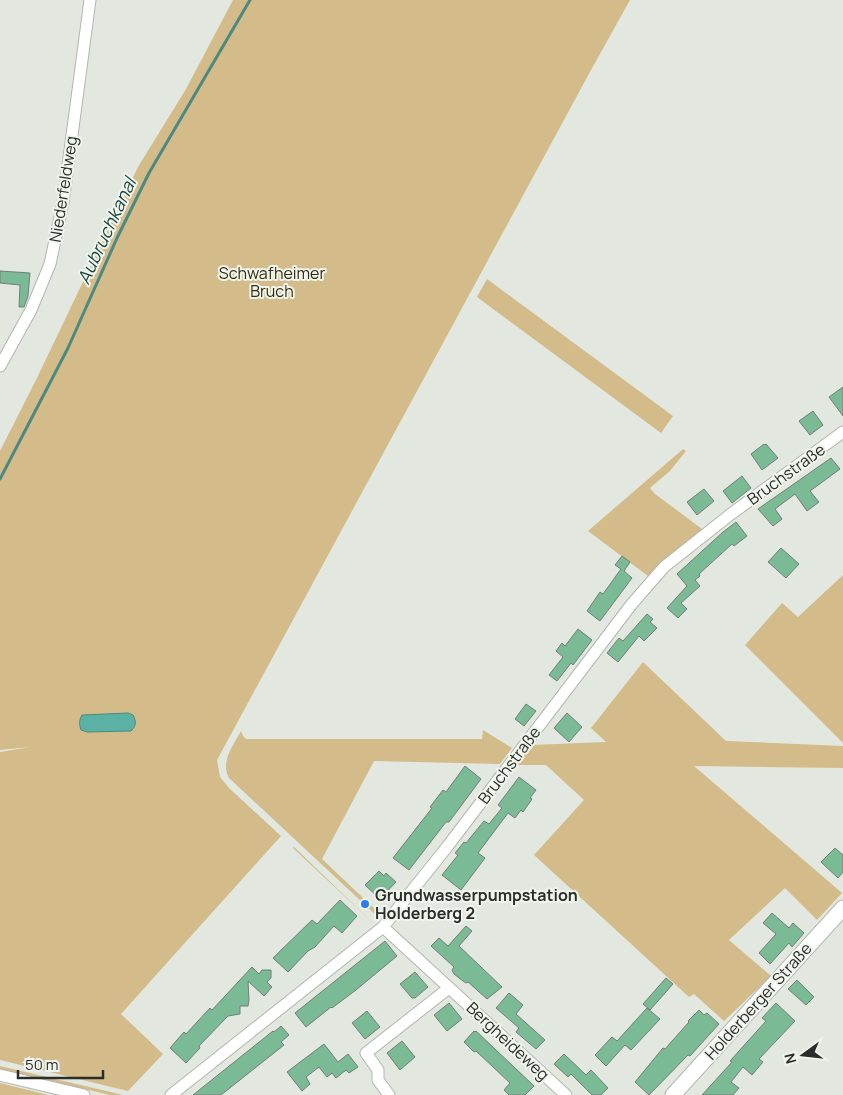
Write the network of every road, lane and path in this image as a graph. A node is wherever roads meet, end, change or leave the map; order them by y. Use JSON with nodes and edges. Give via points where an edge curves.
{"nodes":[{"id":1,"x":90,"y":0,"type":"edge"},
{"id":2,"x":0,"y":366,"type":"edge"},
{"id":3,"x":843,"y":432,"type":"edge"},
{"id":4,"x":843,"y":908,"type":"edge"},
{"id":5,"x":383,"y":927,"type":"junction"},
{"id":6,"x":449,"y":988,"type":"junction"},
{"id":7,"x":0,"y":1075,"type":"edge"},
{"id":8,"x":84,"y":1095,"type":"edge"},
{"id":9,"x":171,"y":1095,"type":"edge"},
{"id":10,"x":389,"y":1095,"type":"edge"},
{"id":11,"x":566,"y":1095,"type":"edge"},
{"id":12,"x":673,"y":1095,"type":"edge"}],
"edges":[{"from":1,"to":2,"type":"street","name":"Niederfeldweg","via":[[63,203],[50,264]]},
{"from":3,"to":5,"type":"street","name":"Bruchstraße","via":[[664,567],[631,605],[448,847]]},
{"from":4,"to":12,"type":"main road","name":"Holderberger Straße"},
{"from":5,"to":6,"type":"street","name":"Bergheideweg"},
{"from":5,"to":9,"type":"street","name":"Bruchstraße"},
{"from":6,"to":10,"type":"street","via":[[366,1053]]},
{"from":6,"to":11,"type":"street","name":"Bergheideweg"},
{"from":7,"to":8,"type":"street"}]}
